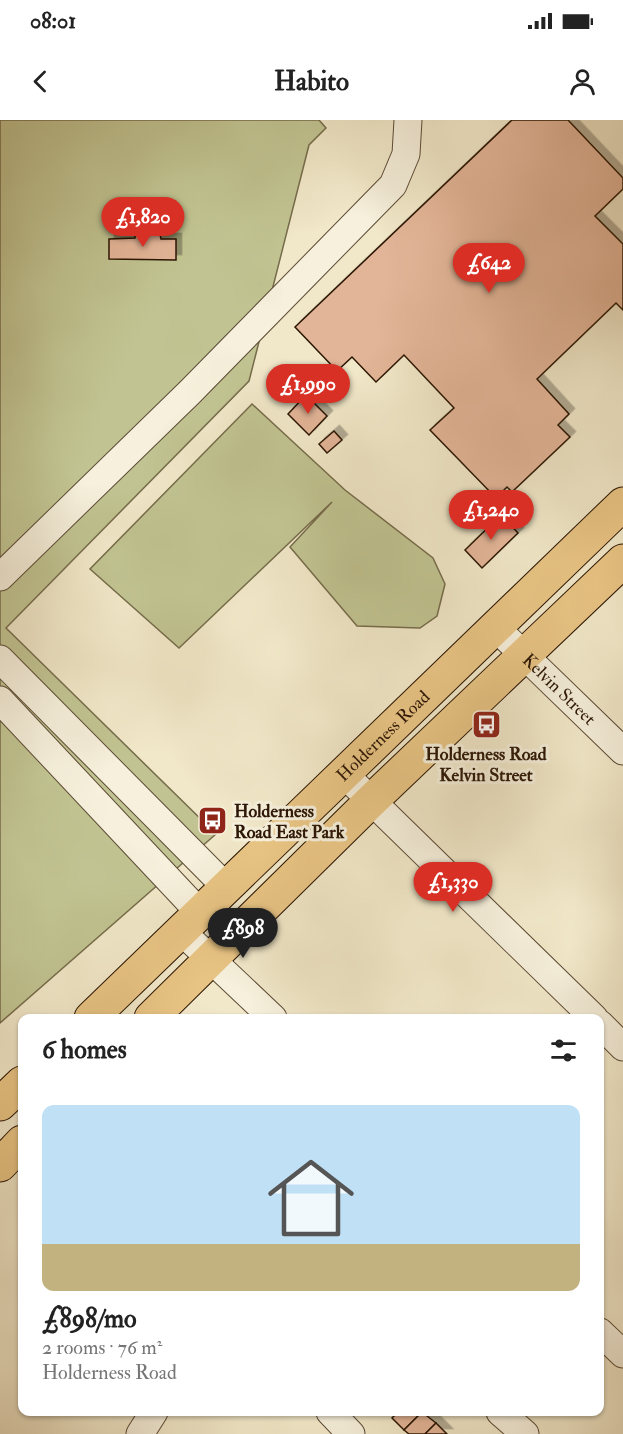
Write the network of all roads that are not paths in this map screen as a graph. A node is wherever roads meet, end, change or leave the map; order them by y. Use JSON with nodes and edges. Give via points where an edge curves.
{"nodes":[{"id":1,"x":408,"y":120,"type":"edge"},
{"id":2,"x":623,"y":504,"type":"edge"},
{"id":3,"x":623,"y":561,"type":"edge"},
{"id":4,"x":0,"y":577,"type":"edge"},
{"id":5,"x":496,"y":628,"type":"junction"},
{"id":6,"x":525,"y":656,"type":"junction"},
{"id":7,"x":0,"y":658,"type":"edge"},
{"id":8,"x":0,"y":700,"type":"edge"},
{"id":9,"x":623,"y":751,"type":"edge"},
{"id":10,"x":345,"y":775,"type":"junction"},
{"id":11,"x":370,"y":802,"type":"junction"},
{"id":12,"x":228,"y":889,"type":"junction"},
{"id":13,"x":192,"y":923,"type":"junction"},
{"id":14,"x":212,"y":960,"type":"junction"},
{"id":15,"x":95,"y":1014,"type":"edge"},
{"id":16,"x":155,"y":1014,"type":"edge"},
{"id":17,"x":269,"y":1014,"type":"edge"},
{"id":18,"x":590,"y":1014,"type":"edge"},
{"id":19,"x":604,"y":1028,"type":"edge"},
{"id":20,"x":623,"y":1047,"type":"edge"},
{"id":21,"x":18,"y":1146,"type":"edge"},
{"id":22,"x":0,"y":1165,"type":"edge"},
{"id":23,"x":604,"y":1336,"type":"edge"},
{"id":24,"x":623,"y":1354,"type":"edge"},
{"id":25,"x":151,"y":1416,"type":"edge"},
{"id":26,"x":334,"y":1416,"type":"edge"},
{"id":27,"x":505,"y":1416,"type":"edge"},
{"id":28,"x":140,"y":1434,"type":"edge"},
{"id":29,"x":351,"y":1434,"type":"edge"},
{"id":30,"x":525,"y":1434,"type":"edge"}],
"edges":[{"from":1,"to":4,"type":"street","via":[[406,154],[393,185],[190,393]]},
{"from":2,"to":5,"type":"highway","name":"Holderness Road"},
{"from":3,"to":6,"type":"highway","name":"Holderness Road"},
{"from":5,"to":6,"type":"street","name":"Kelvin Street"},
{"from":5,"to":10,"type":"highway","name":"Holderness Road"},
{"from":6,"to":9,"type":"street","name":"Kelvin Street"},
{"from":6,"to":11,"type":"highway","name":"Holderness Road"},
{"from":7,"to":12,"type":"street"},
{"from":8,"to":13,"type":"street"},
{"from":10,"to":11,"type":"street"},
{"from":10,"to":12,"type":"highway","name":"Holderness Road"},
{"from":11,"to":14,"type":"highway","name":"Holderness Road"},
{"from":11,"to":18,"type":"street"},
{"from":12,"to":13,"type":"highway","name":"Holderness Road"},
{"from":13,"to":14,"type":"street"},
{"from":13,"to":15,"type":"highway","name":"Holderness Road"},
{"from":14,"to":16,"type":"highway","name":"Holderness Road"},
{"from":14,"to":17,"type":"street"},
{"from":19,"to":20,"type":"street"},
{"from":21,"to":22,"type":"highway"},
{"from":23,"to":24,"type":"street"},
{"from":25,"to":28,"type":"street"},
{"from":26,"to":29,"type":"street"},
{"from":27,"to":30,"type":"street"}]}
